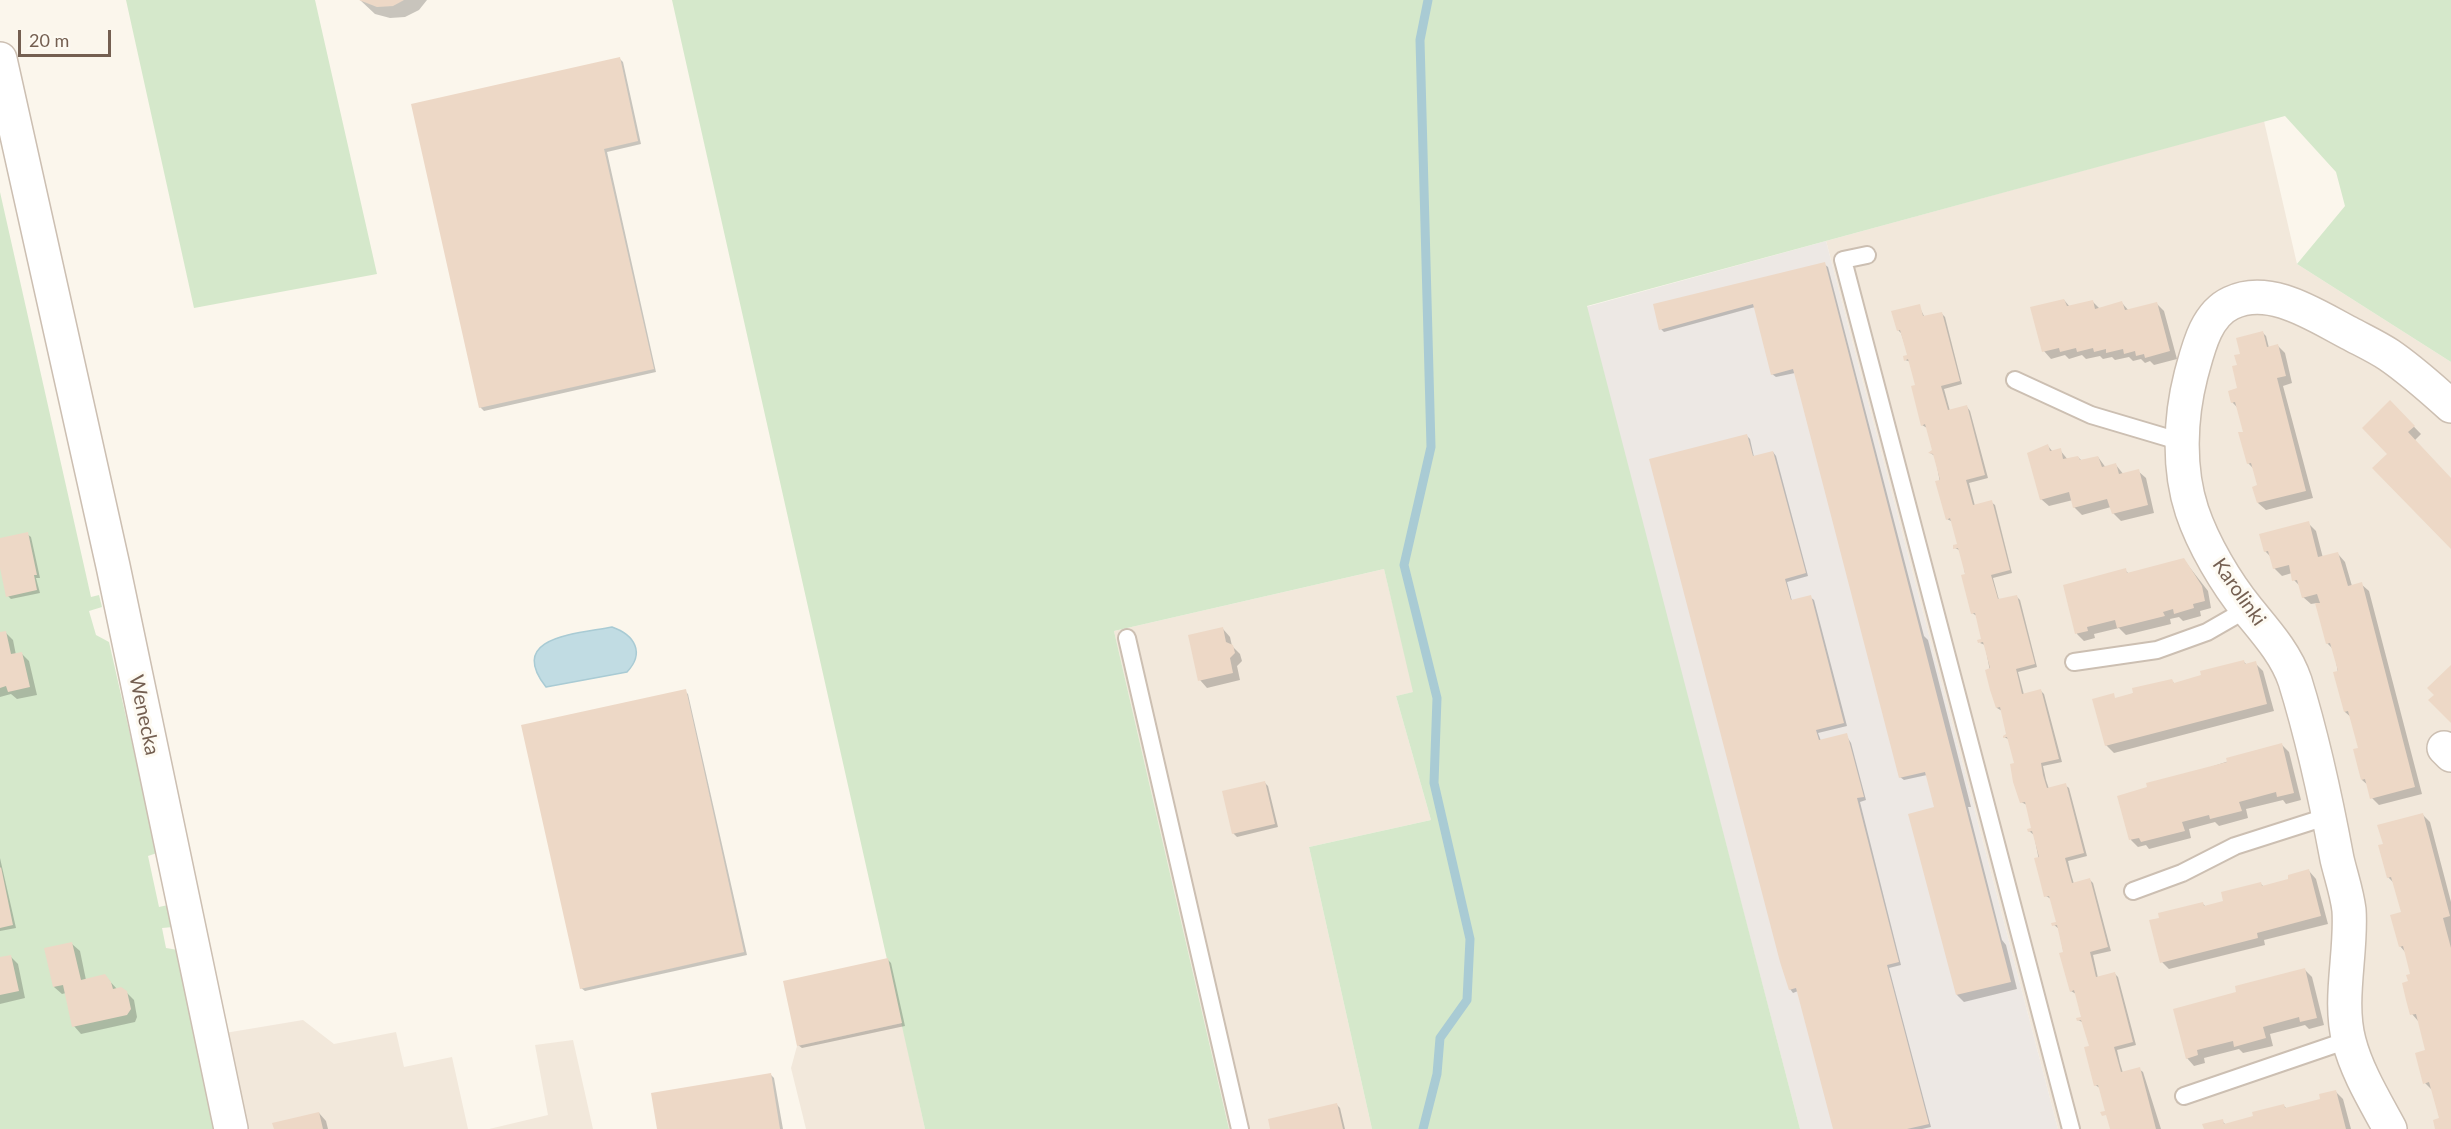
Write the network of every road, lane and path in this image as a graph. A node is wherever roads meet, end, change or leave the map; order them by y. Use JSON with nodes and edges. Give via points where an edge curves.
{"nodes":[{"id":1,"x":0,"y":59,"type":"edge"},
{"id":2,"x":1867,"y":255,"type":"dead end"},
{"id":3,"x":2015,"y":381,"type":"dead end"},
{"id":4,"x":2451,"y":406,"type":"edge"},
{"id":5,"x":2182,"y":442,"type":"junction"},
{"id":6,"x":2247,"y":609,"type":"junction"},
{"id":7,"x":1127,"y":638,"type":"dead end"},
{"id":8,"x":2074,"y":662,"type":"dead end"},
{"id":9,"x":2329,"y":816,"type":"junction"},
{"id":10,"x":2133,"y":891,"type":"dead end"},
{"id":11,"x":2348,"y":1040,"type":"junction"},
{"id":12,"x":2184,"y":1096,"type":"dead end"},
{"id":13,"x":231,"y":1129,"type":"edge"},
{"id":14,"x":1240,"y":1129,"type":"edge"},
{"id":15,"x":2071,"y":1129,"type":"edge"},
{"id":16,"x":2390,"y":1129,"type":"edge"}],
"edges":[{"from":1,"to":13,"type":"street","name":"Wenecka","via":[[113,566]]},
{"from":2,"to":15,"type":"lane","via":[[1843,260]]},
{"from":3,"to":5,"type":"lane","via":[[2091,415]]},
{"from":4,"to":5,"type":"street","name":"Karolinki","via":[[2388,354],[2302,308],[2272,299],[2249,298],[2230,303],[2214,317],[2200,341]]},
{"from":5,"to":6,"type":"street","name":"Karolinki","via":[[2197,527]]},
{"from":6,"to":8,"type":"lane","via":[[2207,632],[2157,651]]},
{"from":6,"to":9,"type":"street","name":"Karolinki","via":[[2277,647],[2295,680]]},
{"from":7,"to":14,"type":"lane"},
{"from":9,"to":10,"type":"lane","via":[[2235,846],[2182,873]]},
{"from":9,"to":11,"type":"street","name":"Karolinki","via":[[2349,909],[2345,998]]},
{"from":11,"to":12,"type":"lane"},
{"from":11,"to":16,"type":"street","name":"Karolinki","via":[[2364,1082]]}]}
